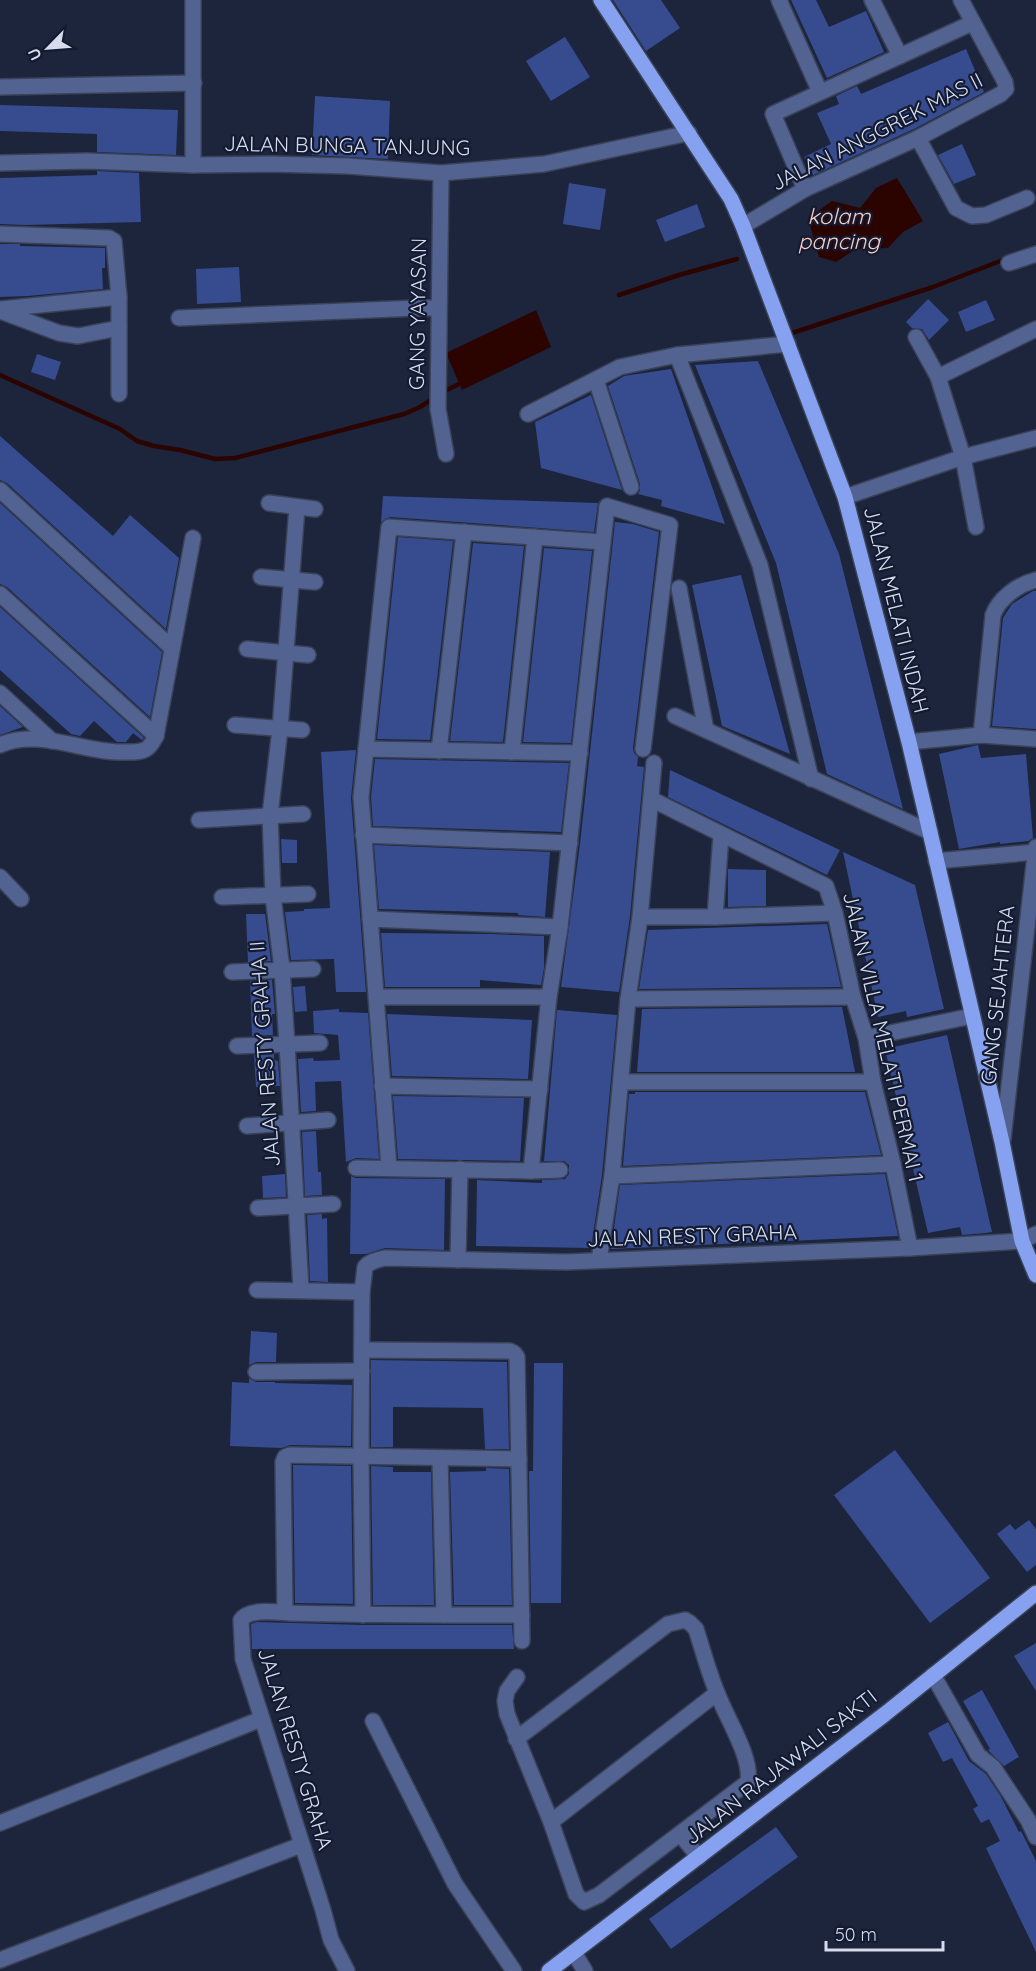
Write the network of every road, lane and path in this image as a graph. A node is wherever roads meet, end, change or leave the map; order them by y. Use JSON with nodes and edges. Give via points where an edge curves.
{"nodes":[{"id":1,"x":193,"y":0,"type":"edge"},
{"id":2,"x":601,"y":0,"type":"edge"},
{"id":3,"x":779,"y":0,"type":"edge"},
{"id":4,"x":872,"y":0,"type":"edge"},
{"id":5,"x":961,"y":0,"type":"edge"},
{"id":6,"x":972,"y":23,"type":"junction"},
{"id":7,"x":900,"y":56,"type":"junction"},
{"id":8,"x":194,"y":83,"type":"junction"},
{"id":9,"x":0,"y":87,"type":"edge"},
{"id":10,"x":820,"y":92,"type":"junction"},
{"id":11,"x":689,"y":132,"type":"junction"},
{"id":12,"x":918,"y":138,"type":"junction"},
{"id":13,"x":0,"y":163,"type":"edge"},
{"id":14,"x":193,"y":165,"type":"junction"},
{"id":15,"x":441,"y":173,"type":"junction"},
{"id":16,"x":806,"y":189,"type":"junction"},
{"id":17,"x":1027,"y":198,"type":"dead end"},
{"id":18,"x":743,"y":226,"type":"junction"},
{"id":19,"x":0,"y":234,"type":"edge"},
{"id":20,"x":1036,"y":254,"type":"edge"},
{"id":21,"x":1009,"y":263,"type":"dead end"},
{"id":22,"x":119,"y":297,"type":"junction"},
{"id":23,"x":439,"y":308,"type":"junction"},
{"id":24,"x":0,"y":310,"type":"edge"},
{"id":25,"x":179,"y":318,"type":"dead end"},
{"id":26,"x":119,"y":328,"type":"junction"},
{"id":27,"x":1036,"y":329,"type":"edge"},
{"id":28,"x":916,"y":337,"type":"dead end"},
{"id":29,"x":788,"y":344,"type":"junction"},
{"id":30,"x":677,"y":355,"type":"junction"},
{"id":31,"x":938,"y":377,"type":"junction"},
{"id":32,"x":596,"y":380,"type":"junction"},
{"id":33,"x":118,"y":394,"type":"dead end"},
{"id":34,"x":528,"y":414,"type":"dead end"},
{"id":35,"x":1036,"y":438,"type":"edge"},
{"id":36,"x":446,"y":454,"type":"dead end"},
{"id":37,"x":963,"y":457,"type":"junction"},
{"id":38,"x":632,"y":487,"type":"dead end"},
{"id":39,"x":0,"y":490,"type":"edge"},
{"id":40,"x":845,"y":497,"type":"junction"},
{"id":41,"x":269,"y":503,"type":"dead end"},
{"id":42,"x":297,"y":507,"type":"junction"},
{"id":43,"x":315,"y":509,"type":"dead end"},
{"id":44,"x":976,"y":527,"type":"dead end"},
{"id":45,"x":464,"y":532,"type":"junction"},
{"id":46,"x":535,"y":537,"type":"junction"},
{"id":47,"x":193,"y":538,"type":"dead end"},
{"id":48,"x":603,"y":542,"type":"junction"},
{"id":49,"x":261,"y":577,"type":"dead end"},
{"id":50,"x":291,"y":580,"type":"junction"},
{"id":51,"x":1036,"y":580,"type":"edge"},
{"id":52,"x":315,"y":582,"type":"dead end"},
{"id":53,"x":679,"y":588,"type":"dead end"},
{"id":54,"x":0,"y":594,"type":"edge"},
{"id":55,"x":172,"y":648,"type":"junction"},
{"id":56,"x":247,"y":649,"type":"dead end"},
{"id":57,"x":286,"y":653,"type":"junction"},
{"id":58,"x":308,"y":655,"type":"dead end"},
{"id":59,"x":0,"y":693,"type":"edge"},
{"id":60,"x":675,"y":716,"type":"dead end"},
{"id":61,"x":235,"y":725,"type":"dead end"},
{"id":62,"x":280,"y":729,"type":"junction"},
{"id":63,"x":302,"y":730,"type":"dead end"},
{"id":64,"x":706,"y":730,"type":"junction"},
{"id":65,"x":981,"y":735,"type":"junction"},
{"id":66,"x":156,"y":736,"type":"junction"},
{"id":67,"x":1036,"y":739,"type":"edge"},
{"id":68,"x":52,"y":741,"type":"junction"},
{"id":69,"x":909,"y":742,"type":"junction"},
{"id":70,"x":0,"y":745,"type":"edge"},
{"id":71,"x":643,"y":749,"type":"dead end"},
{"id":72,"x":366,"y":750,"type":"junction"},
{"id":73,"x":439,"y":751,"type":"junction"},
{"id":74,"x":513,"y":752,"type":"junction"},
{"id":75,"x":580,"y":753,"type":"junction"},
{"id":76,"x":654,"y":764,"type":"dead end"},
{"id":77,"x":811,"y":779,"type":"junction"},
{"id":78,"x":651,"y":799,"type":"junction"},
{"id":79,"x":303,"y":814,"type":"dead end"},
{"id":80,"x":270,"y":815,"type":"junction"},
{"id":81,"x":199,"y":820,"type":"dead end"},
{"id":82,"x":930,"y":832,"type":"junction"},
{"id":83,"x":363,"y":835,"type":"junction"},
{"id":84,"x":721,"y":835,"type":"junction"},
{"id":85,"x":570,"y":843,"type":"junction"},
{"id":86,"x":1036,"y":850,"type":"edge"},
{"id":87,"x":936,"y":861,"type":"junction"},
{"id":88,"x":0,"y":877,"type":"edge"},
{"id":89,"x":308,"y":894,"type":"dead end"},
{"id":90,"x":273,"y":896,"type":"junction"},
{"id":91,"x":222,"y":897,"type":"dead end"},
{"id":92,"x":21,"y":898,"type":"dead end"},
{"id":93,"x":835,"y":913,"type":"junction"},
{"id":94,"x":640,"y":917,"type":"junction"},
{"id":95,"x":715,"y":917,"type":"junction"},
{"id":96,"x":370,"y":920,"type":"junction"},
{"id":97,"x":560,"y":927,"type":"junction"},
{"id":98,"x":282,"y":969,"type":"junction"},
{"id":99,"x":313,"y":969,"type":"dead end"},
{"id":100,"x":232,"y":972,"type":"dead end"},
{"id":101,"x":376,"y":997,"type":"junction"},
{"id":102,"x":549,"y":997,"type":"junction"},
{"id":103,"x":853,"y":997,"type":"junction"},
{"id":104,"x":628,"y":999,"type":"junction"},
{"id":105,"x":972,"y":1016,"type":"junction"},
{"id":106,"x":866,"y":1038,"type":"junction"},
{"id":107,"x":320,"y":1043,"type":"dead end"},
{"id":108,"x":287,"y":1044,"type":"junction"},
{"id":109,"x":237,"y":1046,"type":"dead end"},
{"id":110,"x":621,"y":1082,"type":"junction"},
{"id":111,"x":873,"y":1082,"type":"junction"},
{"id":112,"x":382,"y":1086,"type":"junction"},
{"id":113,"x":540,"y":1089,"type":"junction"},
{"id":114,"x":328,"y":1120,"type":"dead end"},
{"id":115,"x":291,"y":1122,"type":"junction"},
{"id":116,"x":247,"y":1126,"type":"dead end"},
{"id":117,"x":1002,"y":1142,"type":"junction"},
{"id":118,"x":893,"y":1164,"type":"junction"},
{"id":119,"x":356,"y":1168,"type":"dead end"},
{"id":120,"x":389,"y":1168,"type":"junction"},
{"id":121,"x":460,"y":1169,"type":"junction"},
{"id":122,"x":560,"y":1170,"type":"dead end"},
{"id":123,"x":531,"y":1171,"type":"junction"},
{"id":124,"x":612,"y":1176,"type":"junction"},
{"id":125,"x":333,"y":1204,"type":"dead end"},
{"id":126,"x":296,"y":1206,"type":"junction"},
{"id":127,"x":258,"y":1209,"type":"dead end"},
{"id":128,"x":1029,"y":1238,"type":"edge"},
{"id":129,"x":910,"y":1248,"type":"junction"},
{"id":130,"x":458,"y":1260,"type":"junction"},
{"id":131,"x":599,"y":1260,"type":"junction"},
{"id":132,"x":1036,"y":1275,"type":"edge"},
{"id":133,"x":301,"y":1289,"type":"junction"},
{"id":134,"x":257,"y":1290,"type":"dead end"},
{"id":135,"x":362,"y":1292,"type":"junction"},
{"id":136,"x":362,"y":1350,"type":"junction"},
{"id":137,"x":362,"y":1371,"type":"junction"},
{"id":138,"x":256,"y":1372,"type":"dead end"},
{"id":139,"x":361,"y":1457,"type":"junction"},
{"id":140,"x":440,"y":1458,"type":"junction"},
{"id":141,"x":519,"y":1459,"type":"junction"},
{"id":142,"x":1036,"y":1593,"type":"edge"},
{"id":143,"x":285,"y":1612,"type":"junction"},
{"id":144,"x":363,"y":1615,"type":"junction"},
{"id":145,"x":444,"y":1615,"type":"junction"},
{"id":146,"x":522,"y":1615,"type":"junction"},
{"id":147,"x":522,"y":1641,"type":"dead end"},
{"id":148,"x":933,"y":1676,"type":"junction"},
{"id":149,"x":517,"y":1677,"type":"dead end"},
{"id":150,"x":717,"y":1693,"type":"junction"},
{"id":151,"x":261,"y":1719,"type":"junction"},
{"id":152,"x":373,"y":1721,"type":"dead end"},
{"id":153,"x":516,"y":1739,"type":"junction"},
{"id":154,"x":551,"y":1822,"type":"junction"},
{"id":155,"x":0,"y":1823,"type":"edge"},
{"id":156,"x":680,"y":1834,"type":"junction"},
{"id":157,"x":1036,"y":1837,"type":"edge"},
{"id":158,"x":301,"y":1845,"type":"junction"},
{"id":159,"x":699,"y":1857,"type":"junction"},
{"id":160,"x":574,"y":1953,"type":"junction"},
{"id":161,"x":0,"y":1960,"type":"edge"},
{"id":162,"x":346,"y":1971,"type":"edge"},
{"id":163,"x":514,"y":1971,"type":"edge"},
{"id":164,"x":549,"y":1971,"type":"edge"},
{"id":165,"x":585,"y":1971,"type":"edge"}],
"edges":[{"from":1,"to":8,"type":"street"},
{"from":2,"to":11,"type":"main road","name":"JALAN MELATI INDAH"},
{"from":3,"to":10,"type":"street"},
{"from":4,"to":7,"type":"street"},
{"from":5,"to":6,"type":"street","name":"JALAN ANGGREK MAS II"},
{"from":6,"to":7,"type":"street"},
{"from":6,"to":12,"type":"street","name":"JALAN ANGGREK MAS II","via":[[1006,89]]},
{"from":7,"to":10,"type":"street"},
{"from":8,"to":9,"type":"street"},
{"from":8,"to":14,"type":"street"},
{"from":10,"to":16,"type":"street","via":[[772,114]]},
{"from":11,"to":15,"type":"street","name":"JALAN BUNGA TANJUNG","via":[[544,164]]},
{"from":11,"to":18,"type":"main road","name":"JALAN MELATI INDAH","via":[[731,199]]},
{"from":12,"to":16,"type":"street","name":"JALAN ANGGREK MAS II"},
{"from":12,"to":17,"type":"street","via":[[956,208],[972,216],[986,215]]},
{"from":13,"to":14,"type":"street","name":"JALAN BUNGA TANJUNG"},
{"from":14,"to":15,"type":"street","name":"JALAN BUNGA TANJUNG","via":[[291,165]]},
{"from":15,"to":23,"type":"street","name":"GANG YAYASAN"},
{"from":16,"to":18,"type":"street","name":"JALAN ANGGREK MAS II"},
{"from":18,"to":29,"type":"main road","name":"JALAN MELATI INDAH"},
{"from":19,"to":22,"type":"street","via":[[112,239]]},
{"from":20,"to":21,"type":"street"},
{"from":22,"to":24,"type":"street"},
{"from":22,"to":26,"type":"street"},
{"from":23,"to":25,"type":"street"},
{"from":23,"to":36,"type":"street","name":"GANG YAYASAN","via":[[438,409]]},
{"from":24,"to":26,"type":"street","via":[[59,333],[78,336]]},
{"from":26,"to":33,"type":"street"},
{"from":27,"to":31,"type":"street"},
{"from":28,"to":31,"type":"street"},
{"from":29,"to":30,"type":"street"},
{"from":29,"to":40,"type":"main road","name":"JALAN MELATI INDAH"},
{"from":30,"to":32,"type":"street","via":[[620,367]]},
{"from":30,"to":77,"type":"street","via":[[760,565]]},
{"from":31,"to":37,"type":"street"},
{"from":32,"to":34,"type":"street"},
{"from":32,"to":38,"type":"street"},
{"from":35,"to":37,"type":"street"},
{"from":37,"to":40,"type":"street"},
{"from":37,"to":44,"type":"street"},
{"from":39,"to":55,"type":"street"},
{"from":40,"to":69,"type":"main road","name":"JALAN MELATI INDAH"},
{"from":41,"to":42,"type":"street"},
{"from":42,"to":43,"type":"street"},
{"from":42,"to":50,"type":"street","name":"JALAN RESTY GRAHA II"},
{"from":45,"to":46,"type":"street"},
{"from":45,"to":72,"type":"street","via":[[389,526]]},
{"from":45,"to":73,"type":"street"},
{"from":46,"to":48,"type":"street"},
{"from":46,"to":74,"type":"street"},
{"from":47,"to":55,"type":"street"},
{"from":48,"to":71,"type":"street","via":[[607,506],[670,525]]},
{"from":48,"to":75,"type":"street"},
{"from":49,"to":50,"type":"street"},
{"from":50,"to":52,"type":"street"},
{"from":50,"to":57,"type":"street","name":"JALAN RESTY GRAHA II"},
{"from":51,"to":65,"type":"street","via":[[1023,583],[997,604],[993,615]]},
{"from":53,"to":64,"type":"street"},
{"from":54,"to":66,"type":"street"},
{"from":55,"to":66,"type":"street"},
{"from":56,"to":57,"type":"street"},
{"from":57,"to":58,"type":"street"},
{"from":57,"to":62,"type":"street","name":"JALAN RESTY GRAHA II"},
{"from":59,"to":68,"type":"street"},
{"from":60,"to":64,"type":"street"},
{"from":61,"to":62,"type":"street"},
{"from":62,"to":63,"type":"street"},
{"from":62,"to":80,"type":"street","name":"JALAN RESTY GRAHA II"},
{"from":64,"to":77,"type":"street"},
{"from":65,"to":67,"type":"street"},
{"from":65,"to":69,"type":"street"},
{"from":66,"to":68,"type":"street","via":[[144,750],[126,752]]},
{"from":68,"to":70,"type":"street","via":[[22,739]]},
{"from":69,"to":82,"type":"main road","name":"JALAN MELATI INDAH"},
{"from":72,"to":73,"type":"street"},
{"from":72,"to":83,"type":"street","via":[[361,797]]},
{"from":73,"to":74,"type":"street"},
{"from":74,"to":75,"type":"street"},
{"from":75,"to":85,"type":"street"},
{"from":76,"to":78,"type":"street"},
{"from":77,"to":82,"type":"street"},
{"from":78,"to":84,"type":"street","name":"JALAN VILLA MELATI PERMAI 1"},
{"from":78,"to":94,"type":"street"},
{"from":79,"to":80,"type":"street"},
{"from":80,"to":81,"type":"street"},
{"from":80,"to":90,"type":"street","name":"JALAN RESTY GRAHA II"},
{"from":82,"to":87,"type":"main road","name":"JALAN MELATI INDAH"},
{"from":83,"to":85,"type":"street"},
{"from":83,"to":96,"type":"street"},
{"from":84,"to":93,"type":"street","name":"JALAN VILLA MELATI PERMAI 1","via":[[826,886]]},
{"from":84,"to":95,"type":"street"},
{"from":85,"to":97,"type":"street"},
{"from":86,"to":87,"type":"street"},
{"from":86,"to":117,"type":"street","name":"GANG SEJAHTERA"},
{"from":87,"to":105,"type":"main road","name":"JALAN MELATI INDAH"},
{"from":88,"to":92,"type":"street"},
{"from":89,"to":90,"type":"street"},
{"from":90,"to":91,"type":"street"},
{"from":90,"to":98,"type":"street","name":"JALAN RESTY GRAHA II"},
{"from":93,"to":95,"type":"street"},
{"from":93,"to":103,"type":"street","name":"JALAN VILLA MELATI PERMAI 1"},
{"from":94,"to":95,"type":"street"},
{"from":94,"to":104,"type":"street"},
{"from":96,"to":97,"type":"street"},
{"from":96,"to":101,"type":"street"},
{"from":97,"to":102,"type":"street"},
{"from":98,"to":99,"type":"street"},
{"from":98,"to":100,"type":"street"},
{"from":98,"to":108,"type":"street","name":"JALAN RESTY GRAHA II"},
{"from":101,"to":102,"type":"street"},
{"from":101,"to":112,"type":"street"},
{"from":102,"to":113,"type":"street"},
{"from":103,"to":104,"type":"street"},
{"from":103,"to":106,"type":"street","name":"JALAN VILLA MELATI PERMAI 1"},
{"from":104,"to":110,"type":"street"},
{"from":105,"to":106,"type":"street"},
{"from":105,"to":117,"type":"main road","name":"JALAN MELATI INDAH"},
{"from":106,"to":111,"type":"street","name":"JALAN VILLA MELATI PERMAI 1"},
{"from":107,"to":108,"type":"street"},
{"from":108,"to":109,"type":"street"},
{"from":108,"to":115,"type":"street","name":"JALAN RESTY GRAHA II"},
{"from":110,"to":111,"type":"street"},
{"from":110,"to":124,"type":"street"},
{"from":111,"to":118,"type":"street","name":"JALAN VILLA MELATI PERMAI 1"},
{"from":112,"to":113,"type":"street"},
{"from":112,"to":120,"type":"street"},
{"from":113,"to":123,"type":"street"},
{"from":114,"to":115,"type":"street"},
{"from":115,"to":116,"type":"street"},
{"from":115,"to":126,"type":"street","name":"JALAN RESTY GRAHA II"},
{"from":117,"to":128,"type":"main road","name":"JALAN MELATI INDAH"},
{"from":118,"to":124,"type":"street"},
{"from":118,"to":129,"type":"street","name":"JALAN VILLA MELATI PERMAI 1"},
{"from":119,"to":120,"type":"street"},
{"from":120,"to":121,"type":"street"},
{"from":121,"to":123,"type":"street"},
{"from":121,"to":130,"type":"street"},
{"from":122,"to":123,"type":"street"},
{"from":124,"to":131,"type":"street"},
{"from":125,"to":126,"type":"street"},
{"from":126,"to":127,"type":"street"},
{"from":126,"to":133,"type":"street","name":"JALAN RESTY GRAHA II"},
{"from":128,"to":129,"type":"street","name":"JALAN RESTY GRAHA"},
{"from":128,"to":132,"type":"main road","name":"JALAN MELATI INDAH"},
{"from":129,"to":131,"type":"street","name":"JALAN RESTY GRAHA"},
{"from":130,"to":131,"type":"street","name":"JALAN RESTY GRAHA"},
{"from":130,"to":135,"type":"street","name":"JALAN RESTY GRAHA","via":[[374,1260],[365,1267]]},
{"from":133,"to":134,"type":"street"},
{"from":133,"to":135,"type":"street"},
{"from":135,"to":136,"type":"street"},
{"from":136,"to":137,"type":"street"},
{"from":136,"to":141,"type":"street","via":[[514,1353]]},
{"from":137,"to":138,"type":"street"},
{"from":137,"to":139,"type":"street"},
{"from":139,"to":140,"type":"street"},
{"from":139,"to":143,"type":"street","via":[[285,1457]]},
{"from":139,"to":144,"type":"street"},
{"from":140,"to":141,"type":"street"},
{"from":140,"to":145,"type":"street"},
{"from":141,"to":146,"type":"street"},
{"from":142,"to":148,"type":"main road","name":"JALAN RAJAWALI SAKTI"},
{"from":143,"to":144,"type":"street","name":"JALAN RESTY GRAHA"},
{"from":143,"to":151,"type":"street","name":"JALAN RESTY GRAHA","via":[[249,1614],[241,1620],[243,1659]]},
{"from":144,"to":145,"type":"street","name":"JALAN RESTY GRAHA"},
{"from":145,"to":146,"type":"street","name":"JALAN RESTY GRAHA"},
{"from":146,"to":147,"type":"street"},
{"from":148,"to":157,"type":"street","via":[[978,1755],[993,1767]]},
{"from":148,"to":159,"type":"main road","name":"JALAN RAJAWALI SAKTI"},
{"from":149,"to":153,"type":"street","via":[[505,1701]]},
{"from":150,"to":153,"type":"street","via":[[696,1629],[684,1620],[677,1621]]},
{"from":150,"to":154,"type":"street"},
{"from":150,"to":156,"type":"street","via":[[745,1756],[748,1782]]},
{"from":151,"to":155,"type":"street"},
{"from":151,"to":158,"type":"street","name":"JALAN RESTY GRAHA"},
{"from":152,"to":163,"type":"street","via":[[455,1884]]},
{"from":153,"to":154,"type":"street"},
{"from":154,"to":156,"type":"street","via":[[576,1894],[584,1902]]},
{"from":156,"to":159,"type":"street"},
{"from":158,"to":161,"type":"street"},
{"from":158,"to":162,"type":"street","name":"JALAN RESTY GRAHA","via":[[331,1940]]},
{"from":159,"to":160,"type":"main road","name":"JALAN RAJAWALI SAKTI"},
{"from":160,"to":164,"type":"main road","name":"JALAN RAJAWALI SAKTI"},
{"from":160,"to":165,"type":"street"}]}
